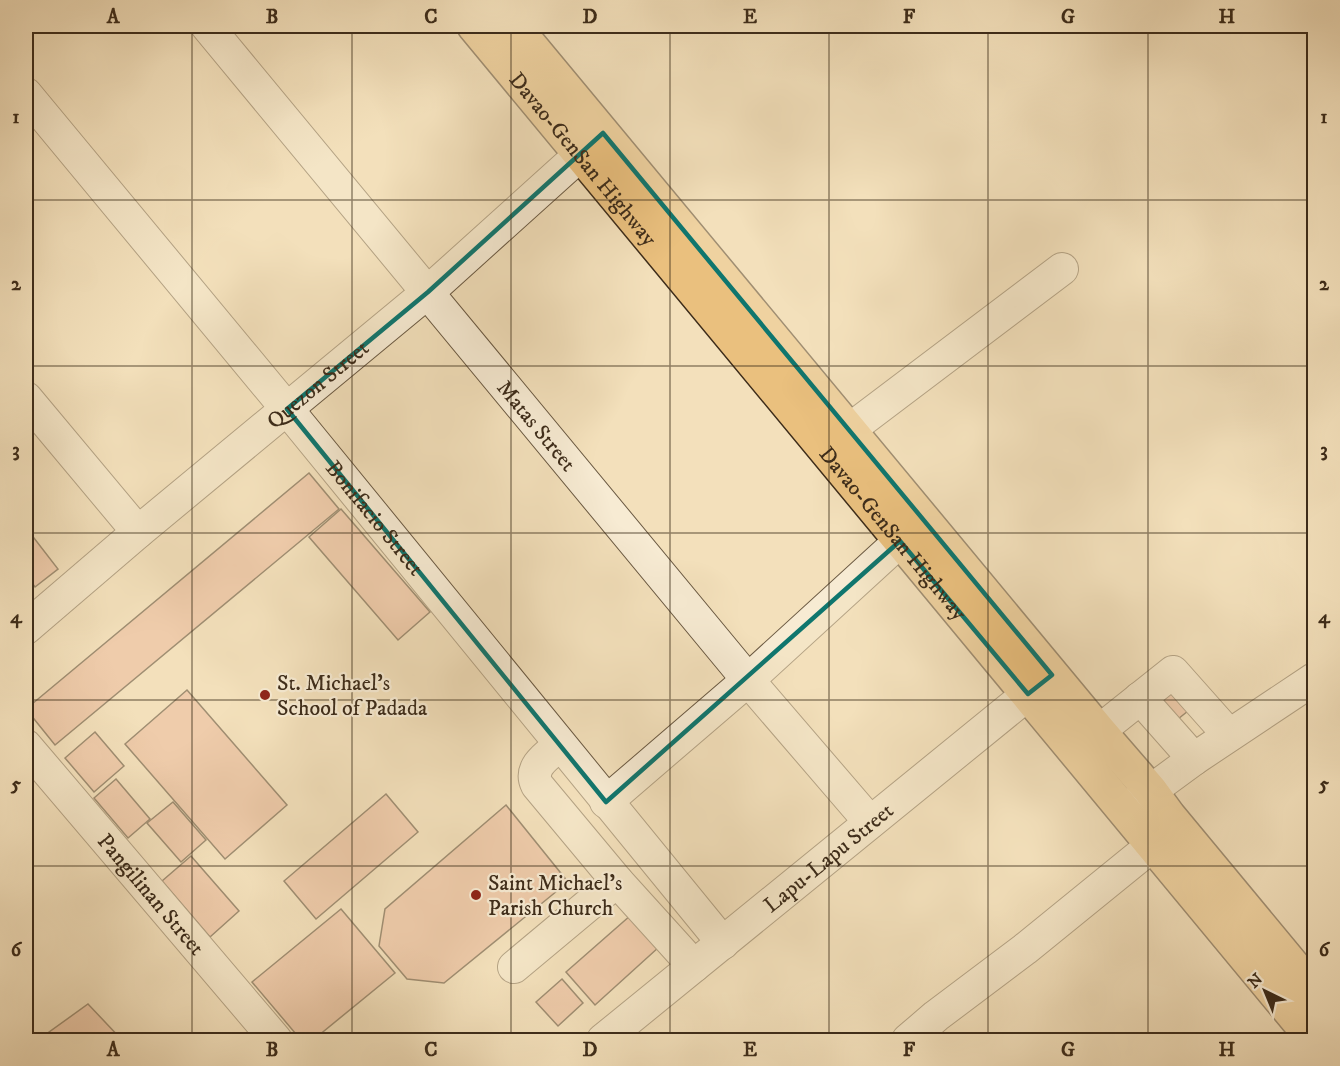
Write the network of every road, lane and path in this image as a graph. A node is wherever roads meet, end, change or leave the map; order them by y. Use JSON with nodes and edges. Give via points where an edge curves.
{"nodes":[{"id":1,"x":207,"y":26,"type":"edge"},
{"id":2,"x":474,"y":26,"type":"edge"},
{"id":3,"x":514,"y":26,"type":"edge"},
{"id":4,"x":26,"y":94,"type":"edge"},
{"id":5,"x":592,"y":144,"type":"junction"},
{"id":6,"x":1062,"y":269,"type":"dead end"},
{"id":7,"x":428,"y":292,"type":"junction"},
{"id":8,"x":26,"y":398,"type":"edge"},
{"id":9,"x":287,"y":409,"type":"junction"},
{"id":10,"x":849,"y":430,"type":"junction"},
{"id":11,"x":138,"y":532,"type":"junction"},
{"id":12,"x":900,"y":541,"type":"junction"},
{"id":13,"x":26,"y":628,"type":"edge"},
{"id":14,"x":1314,"y":679,"type":"edge"},
{"id":15,"x":748,"y":680,"type":"junction"},
{"id":16,"x":1040,"y":684,"type":"junction"},
{"id":17,"x":1140,"y":698,"type":"junction"},
{"id":18,"x":1099,"y":731,"type":"junction"},
{"id":19,"x":1229,"y":735,"type":"junction"},
{"id":20,"x":560,"y":745,"type":"junction"},
{"id":21,"x":26,"y":746,"type":"edge"},
{"id":22,"x":1194,"y":759,"type":"junction"},
{"id":23,"x":1150,"y":790,"type":"junction"},
{"id":24,"x":603,"y":798,"type":"junction"},
{"id":25,"x":1125,"y":810,"type":"junction"},
{"id":26,"x":567,"y":822,"type":"junction"},
{"id":27,"x":870,"y":822,"type":"junction"},
{"id":28,"x":1153,"y":845,"type":"junction"},
{"id":29,"x":617,"y":881,"type":"junction"},
{"id":30,"x":723,"y":943,"type":"junction"},
{"id":31,"x":694,"y":966,"type":"junction"},
{"id":32,"x":514,"y":967,"type":"dead end"},
{"id":33,"x":1314,"y":991,"type":"edge"},
{"id":34,"x":1314,"y":1040,"type":"edge"},
{"id":35,"x":276,"y":1041,"type":"edge"},
{"id":36,"x":603,"y":1041,"type":"edge"},
{"id":37,"x":908,"y":1041,"type":"edge"}],
"edges":[{"from":1,"to":7,"type":"street","name":"Matas Street"},
{"from":2,"to":5,"type":"highway","name":"Davao-GenSan Highway"},
{"from":3,"to":5,"type":"highway","name":"Davao-GenSan Highway"},
{"from":4,"to":9,"type":"street","name":"Bonifacio Street"},
{"from":5,"to":7,"type":"street","name":"Quezon Street"},
{"from":5,"to":10,"type":"highway","name":"Davao-GenSan Highway"},
{"from":5,"to":12,"type":"highway","name":"Davao-GenSan Highway"},
{"from":6,"to":10,"type":"street"},
{"from":7,"to":9,"type":"street","name":"Quezon Street"},
{"from":7,"to":15,"type":"street","name":"Matas Street"},
{"from":8,"to":11,"type":"street"},
{"from":9,"to":11,"type":"street","name":"Quezon Street"},
{"from":9,"to":20,"type":"street","name":"Bonifacio Street"},
{"from":10,"to":16,"type":"highway","name":"Davao-GenSan Highway"},
{"from":11,"to":13,"type":"street","name":"Quezon Street"},
{"from":12,"to":15,"type":"street"},
{"from":12,"to":16,"type":"highway","name":"Davao-GenSan Highway"},
{"from":14,"to":19,"type":"street"},
{"from":15,"to":24,"type":"street"},
{"from":15,"to":27,"type":"street","name":"Matas Street"},
{"from":16,"to":18,"type":"highway","name":"Davao-GenSan Highway"},
{"from":16,"to":25,"type":"highway","name":"Davao-GenSan Highway"},
{"from":16,"to":27,"type":"street","name":"Lapu-Lapu Street"},
{"from":17,"to":18,"type":"street"},
{"from":17,"to":19,"type":"street","via":[[1173,672]]},
{"from":17,"to":22,"type":"street"},
{"from":18,"to":23,"type":"highway","name":"Davao-GenSan Highway"},
{"from":19,"to":22,"type":"street"},
{"from":20,"to":24,"type":"street","name":"Bonifacio Street"},
{"from":20,"to":26,"type":"street","via":[[536,768],[534,779]]},
{"from":21,"to":35,"type":"street","name":"Pangilinan Street"},
{"from":22,"to":23,"type":"street"},
{"from":23,"to":25,"type":"street"},
{"from":23,"to":33,"type":"highway","name":"Davao-GenSan Highway"},
{"from":24,"to":26,"type":"street"},
{"from":24,"to":30,"type":"street","name":"Bonifacio Street"},
{"from":25,"to":28,"type":"highway","name":"Davao-GenSan Highway"},
{"from":26,"to":29,"type":"street"},
{"from":27,"to":30,"type":"street","name":"Lapu-Lapu Street"},
{"from":28,"to":34,"type":"highway","name":"Davao-GenSan Highway"},
{"from":28,"to":37,"type":"street"},
{"from":29,"to":31,"type":"street"},
{"from":29,"to":32,"type":"street"},
{"from":30,"to":31,"type":"street","name":"Lapu-Lapu Street"},
{"from":31,"to":36,"type":"street","name":"Lapu-Lapu Street"}]}
